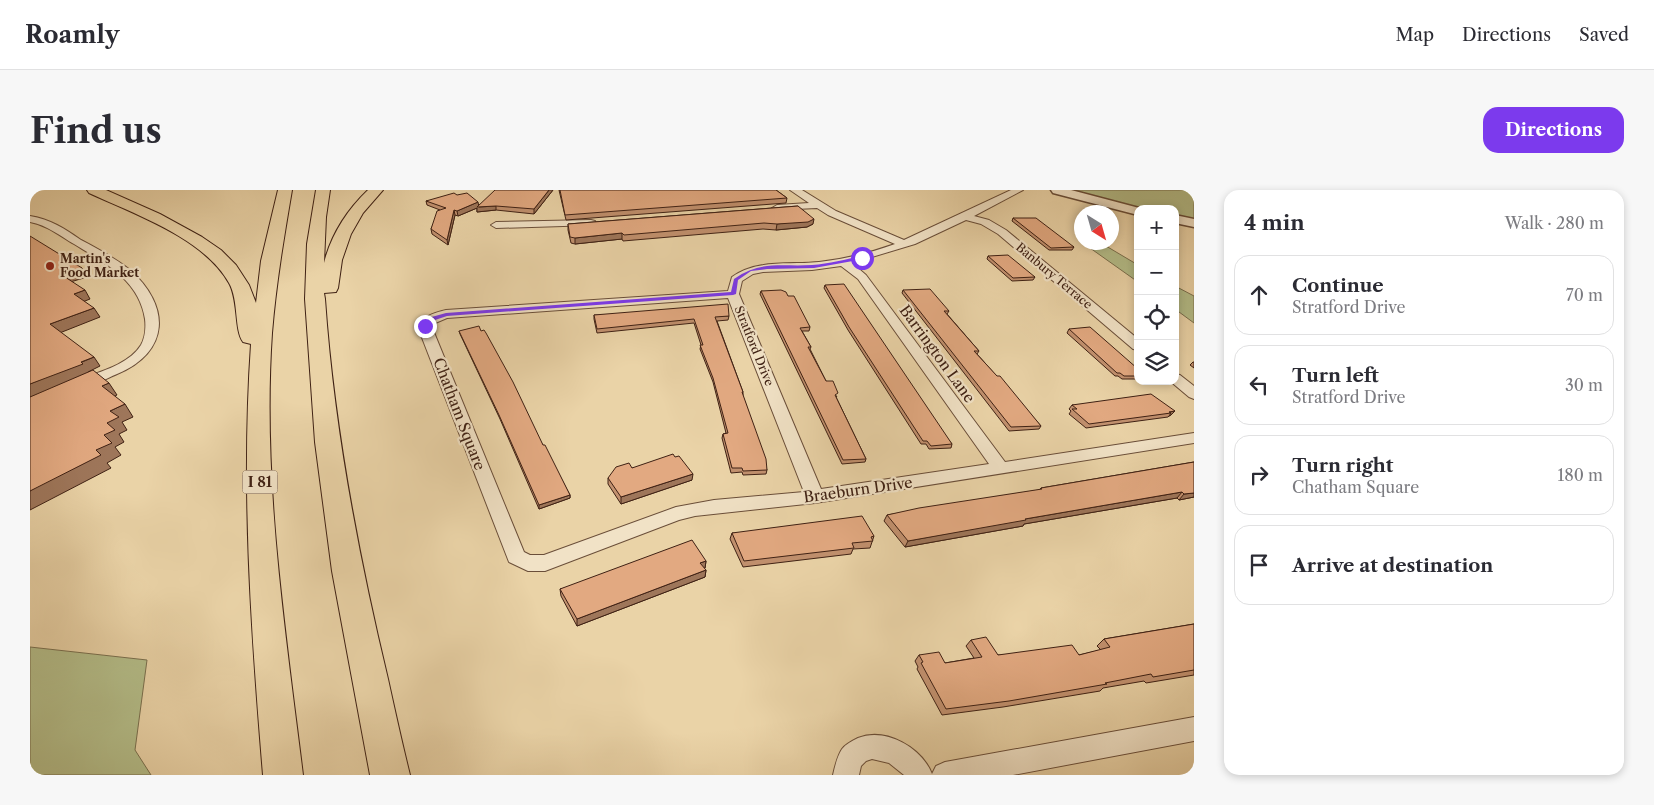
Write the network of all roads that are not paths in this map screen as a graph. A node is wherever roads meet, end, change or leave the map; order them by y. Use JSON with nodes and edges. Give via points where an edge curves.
{"nodes":[{"id":1,"x":94,"y":190,"type":"edge"},
{"id":2,"x":285,"y":190,"type":"edge"},
{"id":3,"x":323,"y":190,"type":"edge"},
{"id":4,"x":376,"y":190,"type":"edge"},
{"id":5,"x":795,"y":190,"type":"edge"},
{"id":6,"x":1018,"y":190,"type":"edge"},
{"id":7,"x":1058,"y":190,"type":"edge"},
{"id":8,"x":818,"y":205,"type":"junction"},
{"id":9,"x":769,"y":209,"type":"edge"},
{"id":10,"x":1134,"y":210,"type":"edge"},
{"id":11,"x":964,"y":216,"type":"junction"},
{"id":12,"x":30,"y":219,"type":"edge"},
{"id":13,"x":1179,"y":220,"type":"edge"},
{"id":14,"x":602,"y":223,"type":"edge"},
{"id":15,"x":1194,"y":223,"type":"edge"},
{"id":16,"x":496,"y":225,"type":"dead end"},
{"id":17,"x":904,"y":244,"type":"junction"},
{"id":18,"x":843,"y":262,"type":"junction"},
{"id":19,"x":733,"y":294,"type":"junction"},
{"id":20,"x":1134,"y":343,"type":"edge"},
{"id":21,"x":1179,"y":381,"type":"edge"},
{"id":22,"x":66,"y":389,"type":"edge"},
{"id":23,"x":1194,"y":394,"type":"edge"},
{"id":24,"x":1194,"y":438,"type":"edge"},
{"id":25,"x":1000,"y":468,"type":"junction"},
{"id":26,"x":331,"y":479,"type":"junction"},
{"id":27,"x":815,"y":497,"type":"junction"},
{"id":28,"x":260,"y":503,"type":"junction"},
{"id":29,"x":528,"y":563,"type":"joint"},
{"id":30,"x":1194,"y":729,"type":"edge"},
{"id":31,"x":283,"y":775,"type":"edge"},
{"id":32,"x":390,"y":775,"type":"edge"},
{"id":33,"x":846,"y":775,"type":"edge"},
{"id":34,"x":920,"y":775,"type":"edge"},
{"id":35,"x":945,"y":775,"type":"edge"}],
"edges":[{"from":1,"to":28,"type":"highway","via":[[199,243],[222,261],[240,285],[249,318]]},
{"from":2,"to":28,"type":"highway","number":"I 81","via":[[268,267],[261,340]]},
{"from":3,"to":26,"type":"highway","via":[[316,233],[314,280],[316,341]]},
{"from":4,"to":26,"type":"highway","via":[[347,225],[335,252],[330,278],[327,309]]},
{"from":5,"to":8,"type":"street"},
{"from":6,"to":11,"type":"street","name":"Stratford Drive"},
{"from":7,"to":10,"type":"street"},
{"from":8,"to":9,"type":"street"},
{"from":8,"to":17,"type":"street"},
{"from":11,"to":17,"type":"street","name":"Stratford Drive"},
{"from":11,"to":20,"type":"street","name":"Banbury Terrace","via":[[985,222],[1002,232]]},
{"from":12,"to":22,"type":"street","via":[[46,223],[121,268],[137,284],[151,314],[150,338],[138,356]]},
{"from":13,"to":15,"type":"street"},
{"from":14,"to":16,"type":"street"},
{"from":17,"to":18,"type":"street","name":"Stratford Drive"},
{"from":18,"to":19,"type":"street","name":"Stratford Drive","via":[[750,270],[736,280]]},
{"from":18,"to":25,"type":"street","name":"Barrington Lane","via":[[862,277]]},
{"from":19,"to":27,"type":"street","name":"Stratford Drive"},
{"from":19,"to":29,"type":"street","name":"Chatham Square","via":[[446,314],[427,323],[426,330],[513,553]]},
{"from":21,"to":23,"type":"street"},
{"from":24,"to":25,"type":"street","name":"Braeburn Drive"},
{"from":25,"to":27,"type":"street","name":"Braeburn Drive"},
{"from":26,"to":32,"type":"highway"},
{"from":27,"to":29,"type":"street","name":"Braeburn Drive","via":[[697,509],[545,563]]},
{"from":28,"to":31,"type":"highway","number":"I 81"},
{"from":30,"to":35,"type":"street"},
{"from":33,"to":34,"type":"street","via":[[847,765],[855,752],[869,746],[898,754]]}]}
